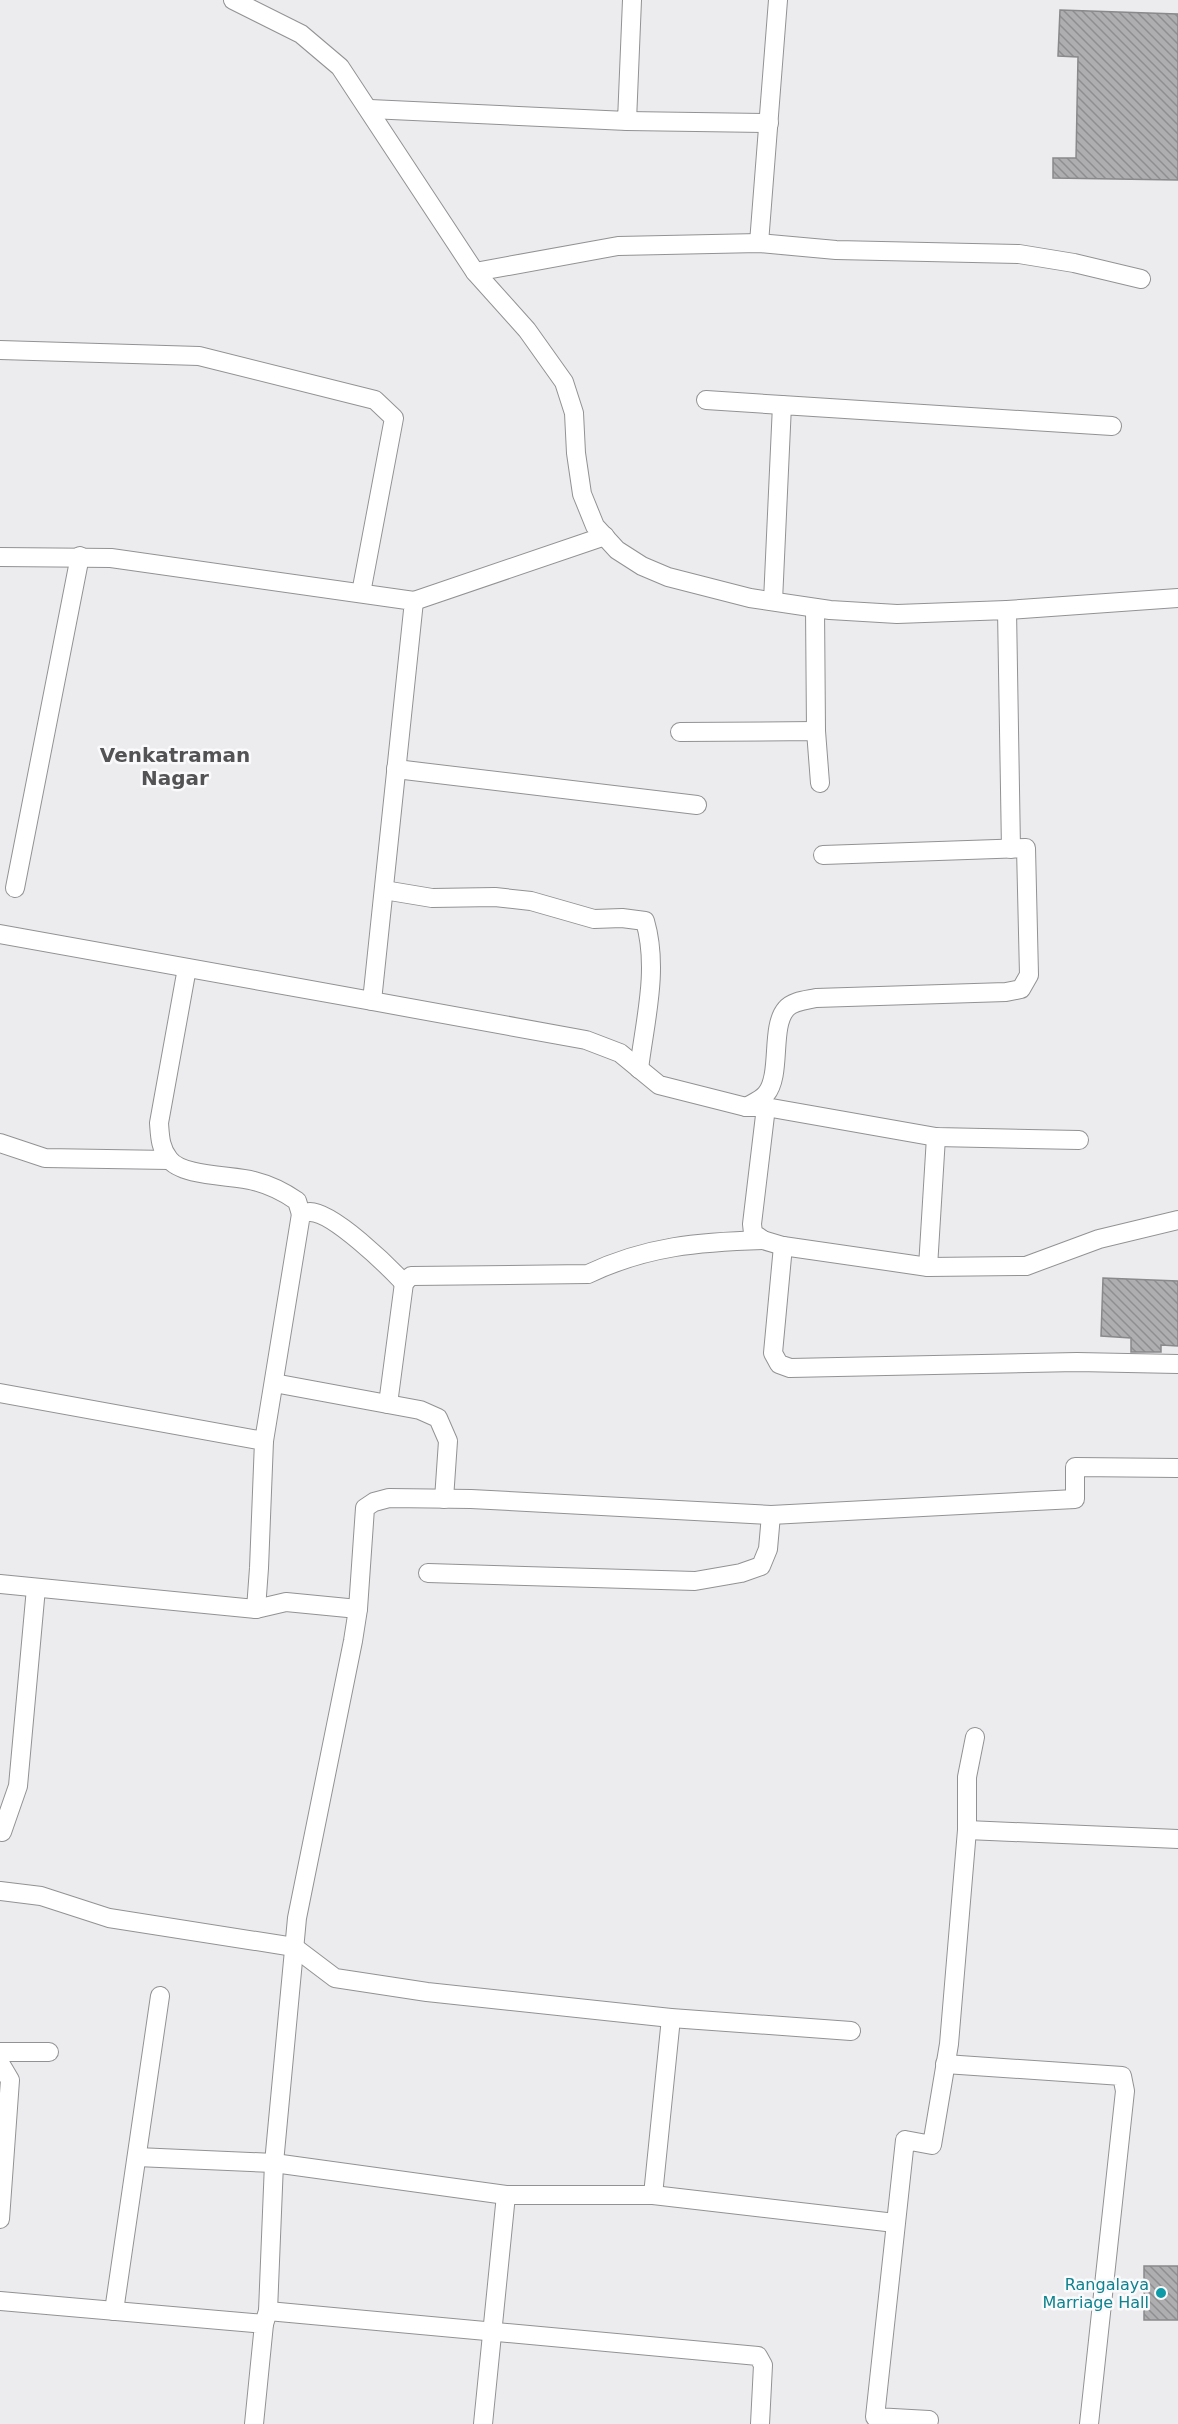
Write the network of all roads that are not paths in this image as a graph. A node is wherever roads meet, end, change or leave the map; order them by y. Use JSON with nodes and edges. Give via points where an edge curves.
{"nodes":[{"id":1,"x":232,"y":0,"type":"edge"},
{"id":2,"x":633,"y":0,"type":"edge"},
{"id":3,"x":778,"y":0,"type":"edge"},
{"id":4,"x":370,"y":110,"type":"junction"},
{"id":5,"x":627,"y":121,"type":"junction"},
{"id":6,"x":769,"y":123,"type":"junction"},
{"id":7,"x":759,"y":243,"type":"junction"},
{"id":8,"x":475,"y":272,"type":"junction"},
{"id":9,"x":1141,"y":279,"type":"dead end"},
{"id":10,"x":0,"y":350,"type":"edge"},
{"id":11,"x":706,"y":400,"type":"dead end"},
{"id":12,"x":782,"y":405,"type":"junction"},
{"id":13,"x":1112,"y":426,"type":"dead end"},
{"id":14,"x":604,"y":536,"type":"junction"},
{"id":15,"x":80,"y":556,"type":"junction"},
{"id":16,"x":0,"y":557,"type":"edge"},
{"id":17,"x":361,"y":593,"type":"junction"},
{"id":18,"x":1178,"y":598,"type":"edge"},
{"id":19,"x":414,"y":601,"type":"junction"},
{"id":20,"x":773,"y":601,"type":"junction"},
{"id":21,"x":815,"y":608,"type":"junction"},
{"id":22,"x":1006,"y":610,"type":"junction"},
{"id":23,"x":816,"y":731,"type":"junction"},
{"id":24,"x":680,"y":732,"type":"dead end"},
{"id":25,"x":396,"y":770,"type":"junction"},
{"id":26,"x":820,"y":783,"type":"dead end"},
{"id":27,"x":697,"y":805,"type":"dead end"},
{"id":28,"x":1011,"y":849,"type":"junction"},
{"id":29,"x":823,"y":855,"type":"dead end"},
{"id":30,"x":15,"y":888,"type":"dead end"},
{"id":31,"x":384,"y":890,"type":"junction"},
{"id":32,"x":0,"y":934,"type":"edge"},
{"id":33,"x":187,"y":968,"type":"junction"},
{"id":34,"x":372,"y":1001,"type":"junction"},
{"id":35,"x":639,"y":1069,"type":"junction"},
{"id":36,"x":746,"y":1107,"type":"junction"},
{"id":37,"x":766,"y":1107,"type":"junction"},
{"id":38,"x":936,"y":1137,"type":"junction"},
{"id":39,"x":1079,"y":1140,"type":"dead end"},
{"id":40,"x":0,"y":1143,"type":"edge"},
{"id":41,"x":169,"y":1160,"type":"junction"},
{"id":42,"x":301,"y":1214,"type":"junction"},
{"id":43,"x":1178,"y":1220,"type":"edge"},
{"id":44,"x":763,"y":1240,"type":"junction"},
{"id":45,"x":783,"y":1246,"type":"junction"},
{"id":46,"x":928,"y":1267,"type":"junction"},
{"id":47,"x":404,"y":1283,"type":"junction"},
{"id":48,"x":1178,"y":1364,"type":"edge"},
{"id":49,"x":274,"y":1383,"type":"junction"},
{"id":50,"x":0,"y":1393,"type":"edge"},
{"id":51,"x":388,"y":1404,"type":"junction"},
{"id":52,"x":264,"y":1441,"type":"junction"},
{"id":53,"x":1178,"y":1468,"type":"edge"},
{"id":54,"x":444,"y":1499,"type":"junction"},
{"id":55,"x":771,"y":1515,"type":"junction"},
{"id":56,"x":428,"y":1573,"type":"dead end"},
{"id":57,"x":0,"y":1584,"type":"edge"},
{"id":58,"x":36,"y":1588,"type":"junction"},
{"id":59,"x":256,"y":1609,"type":"junction"},
{"id":60,"x":358,"y":1609,"type":"junction"},
{"id":61,"x":975,"y":1737,"type":"dead end"},
{"id":62,"x":967,"y":1830,"type":"junction"},
{"id":63,"x":1,"y":1835,"type":"edge"},
{"id":64,"x":1178,"y":1839,"type":"edge"},
{"id":65,"x":0,"y":1891,"type":"edge"},
{"id":66,"x":294,"y":1947,"type":"junction"},
{"id":67,"x":160,"y":1996,"type":"dead end"},
{"id":68,"x":671,"y":2018,"type":"junction"},
{"id":69,"x":851,"y":2031,"type":"dead end"},
{"id":70,"x":0,"y":2052,"type":"edge"},
{"id":71,"x":49,"y":2052,"type":"dead end"},
{"id":72,"x":0,"y":2063,"type":"edge"},
{"id":73,"x":945,"y":2064,"type":"junction"},
{"id":74,"x":137,"y":2157,"type":"junction"},
{"id":75,"x":274,"y":2163,"type":"junction"},
{"id":76,"x":2,"y":2171,"type":"edge"},
{"id":77,"x":506,"y":2195,"type":"junction"},
{"id":78,"x":653,"y":2195,"type":"junction"},
{"id":79,"x":0,"y":2218,"type":"edge"},
{"id":80,"x":896,"y":2223,"type":"junction"},
{"id":81,"x":0,"y":2301,"type":"edge"},
{"id":82,"x":114,"y":2311,"type":"junction"},
{"id":83,"x":266,"y":2318,"type":"junction"},
{"id":84,"x":492,"y":2331,"type":"junction"},
{"id":85,"x":254,"y":2424,"type":"edge"},
{"id":86,"x":483,"y":2424,"type":"edge"},
{"id":87,"x":760,"y":2424,"type":"edge"},
{"id":88,"x":928,"y":2424,"type":"edge"},
{"id":89,"x":1089,"y":2424,"type":"edge"}],
"edges":[{"from":1,"to":4,"type":"street","via":[[301,34],[340,67]]},
{"from":2,"to":5,"type":"street"},
{"from":3,"to":6,"type":"street"},
{"from":4,"to":5,"type":"street"},
{"from":4,"to":8,"type":"street"},
{"from":5,"to":6,"type":"street"},
{"from":6,"to":7,"type":"street"},
{"from":7,"to":8,"type":"street","via":[[618,246]]},
{"from":7,"to":9,"type":"street","via":[[836,250],[1019,254]]},
{"from":8,"to":14,"type":"street","via":[[527,330],[564,382],[574,413],[582,494],[595,526]]},
{"from":10,"to":17,"type":"street","via":[[199,356],[375,400],[394,418]]},
{"from":11,"to":12,"type":"street"},
{"from":12,"to":13,"type":"street"},
{"from":12,"to":20,"type":"street"},
{"from":14,"to":19,"type":"street"},
{"from":14,"to":20,"type":"street","via":[[617,550],[668,577]]},
{"from":15,"to":16,"type":"street"},
{"from":15,"to":17,"type":"street"},
{"from":15,"to":30,"type":"street"},
{"from":17,"to":19,"type":"street"},
{"from":18,"to":22,"type":"street"},
{"from":19,"to":25,"type":"street"},
{"from":20,"to":21,"type":"street"},
{"from":21,"to":22,"type":"street","via":[[897,614]]},
{"from":21,"to":23,"type":"street"},
{"from":22,"to":28,"type":"street"},
{"from":23,"to":24,"type":"street"},
{"from":23,"to":26,"type":"street"},
{"from":25,"to":27,"type":"street"},
{"from":25,"to":31,"type":"street"},
{"from":28,"to":29,"type":"street"},
{"from":28,"to":36,"type":"street","via":[[1026,848],[1029,975],[1021,989],[799,1001],[786,1008],[781,1021],[771,1086],[765,1096]]},
{"from":31,"to":34,"type":"street"},
{"from":31,"to":35,"type":"street","via":[[432,898],[531,901],[594,919],[645,921],[653,969]]},
{"from":32,"to":33,"type":"street"},
{"from":33,"to":34,"type":"street"},
{"from":33,"to":41,"type":"street","via":[[159,1123],[160,1142]]},
{"from":34,"to":35,"type":"street","via":[[586,1040],[620,1053]]},
{"from":35,"to":36,"type":"street","via":[[659,1084]]},
{"from":36,"to":37,"type":"street"},
{"from":37,"to":38,"type":"street"},
{"from":37,"to":44,"type":"street","via":[[752,1224],[753,1233]]},
{"from":38,"to":39,"type":"street"},
{"from":38,"to":46,"type":"street"},
{"from":40,"to":41,"type":"street","via":[[45,1158]]},
{"from":41,"to":42,"type":"street","via":[[184,1169],[255,1181],[281,1190],[297,1201]]},
{"from":42,"to":47,"type":"street","via":[[311,1212],[325,1217],[360,1241]]},
{"from":42,"to":49,"type":"street"},
{"from":43,"to":46,"type":"street","via":[[1099,1239],[1026,1266]]},
{"from":44,"to":45,"type":"street"},
{"from":44,"to":47,"type":"street","via":[[656,1249],[588,1274],[411,1276]]},
{"from":45,"to":46,"type":"street"},
{"from":45,"to":48,"type":"street","via":[[773,1353],[779,1364],[790,1368],[1077,1362]]},
{"from":47,"to":51,"type":"street"},
{"from":49,"to":51,"type":"street"},
{"from":49,"to":52,"type":"street"},
{"from":50,"to":52,"type":"street"},
{"from":51,"to":54,"type":"street","via":[[438,1418],[448,1441]]},
{"from":52,"to":59,"type":"street"},
{"from":53,"to":55,"type":"street","via":[[1075,1467],[1075,1499]]},
{"from":54,"to":55,"type":"street"},
{"from":54,"to":60,"type":"street","via":[[389,1498],[365,1508]]},
{"from":55,"to":56,"type":"street","via":[[768,1549],[761,1566],[722,1577],[695,1581]]},
{"from":57,"to":58,"type":"street"},
{"from":58,"to":59,"type":"street"},
{"from":58,"to":63,"type":"street","via":[[18,1786]]},
{"from":59,"to":60,"type":"street","via":[[286,1602]]},
{"from":60,"to":66,"type":"street"},
{"from":61,"to":62,"type":"street","via":[[967,1777]]},
{"from":62,"to":64,"type":"street"},
{"from":62,"to":73,"type":"street"},
{"from":65,"to":66,"type":"street","via":[[40,1896],[109,1918]]},
{"from":66,"to":68,"type":"street","via":[[335,1978],[427,1992]]},
{"from":66,"to":75,"type":"street"},
{"from":67,"to":74,"type":"street"},
{"from":68,"to":69,"type":"street"},
{"from":68,"to":78,"type":"street"},
{"from":70,"to":71,"type":"street"},
{"from":72,"to":76,"type":"street","via":[[10,2080]]},
{"from":73,"to":80,"type":"street","via":[[933,2145],[905,2140]]},
{"from":73,"to":89,"type":"street","via":[[1122,2076],[1125,2091]]},
{"from":74,"to":75,"type":"street"},
{"from":74,"to":82,"type":"street"},
{"from":75,"to":77,"type":"street"},
{"from":75,"to":83,"type":"street"},
{"from":76,"to":79,"type":"street"},
{"from":77,"to":78,"type":"street"},
{"from":77,"to":84,"type":"street"},
{"from":78,"to":80,"type":"street"},
{"from":80,"to":88,"type":"street","via":[[875,2417],[929,2420]]},
{"from":81,"to":82,"type":"street"},
{"from":82,"to":83,"type":"street"},
{"from":83,"to":84,"type":"street"},
{"from":83,"to":85,"type":"street"},
{"from":84,"to":86,"type":"street"},
{"from":84,"to":87,"type":"street","via":[[758,2356],[763,2365]]}]}
